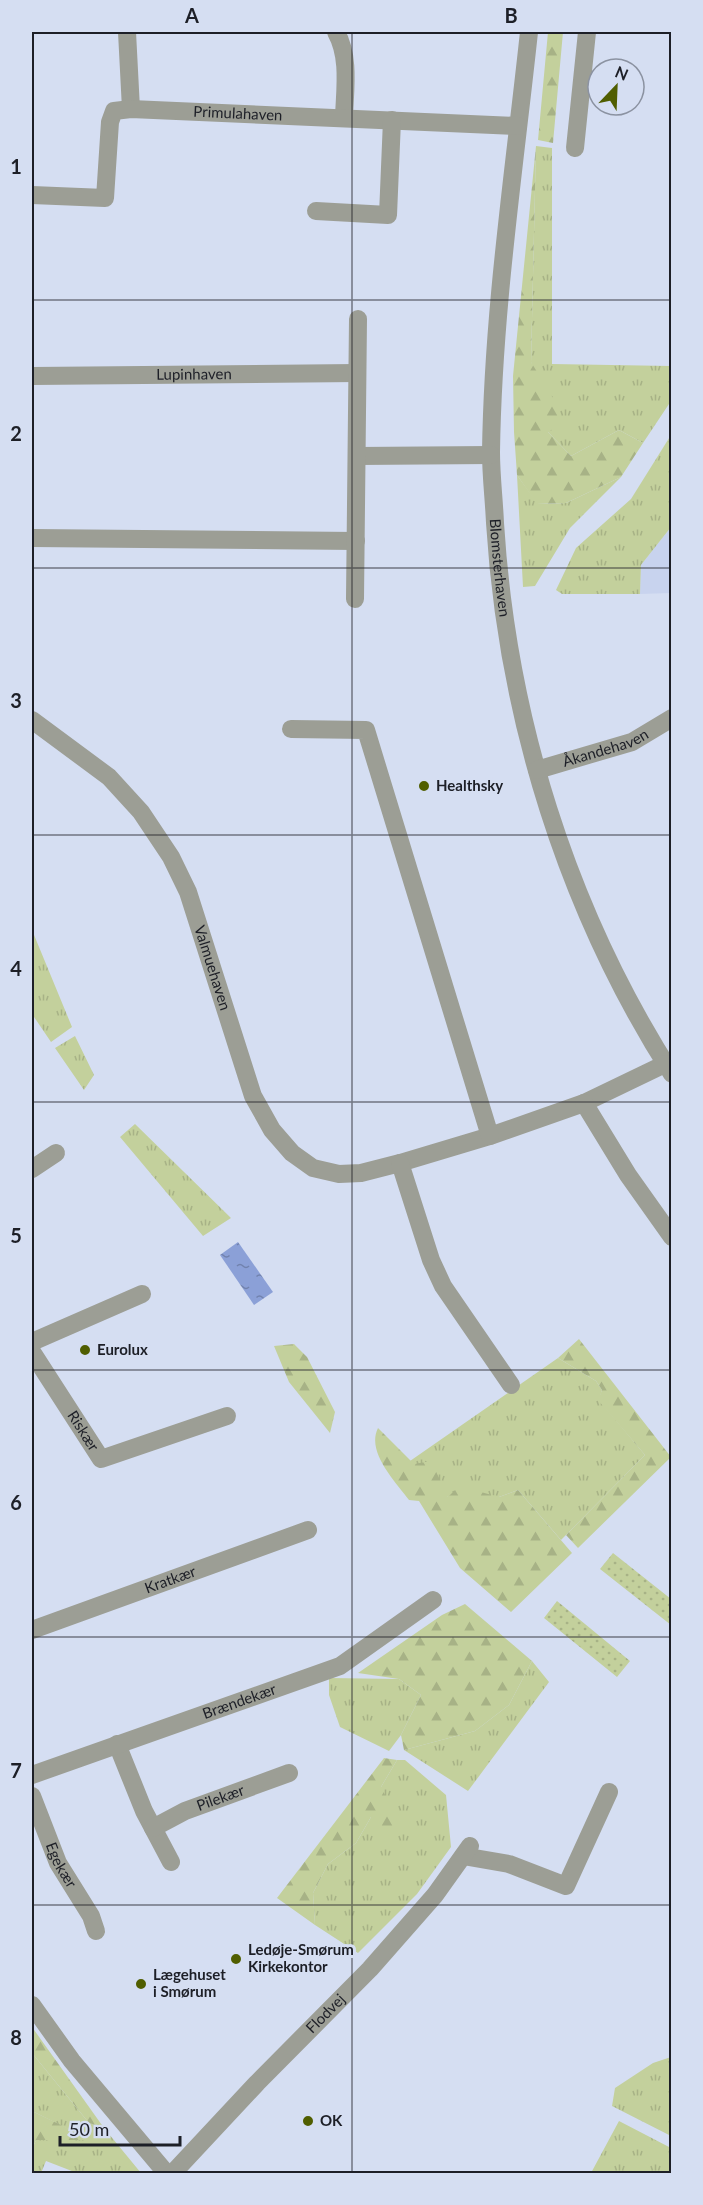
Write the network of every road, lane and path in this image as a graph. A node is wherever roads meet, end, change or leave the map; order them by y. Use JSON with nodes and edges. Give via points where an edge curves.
{"nodes":[{"id":1,"x":127,"y":32,"type":"edge"},
{"id":2,"x":336,"y":32,"type":"edge"},
{"id":3,"x":529,"y":32,"type":"edge"},
{"id":4,"x":587,"y":32,"type":"edge"},
{"id":5,"x":132,"y":109,"type":"junction"},
{"id":6,"x":344,"y":117,"type":"junction"},
{"id":7,"x":392,"y":120,"type":"junction"},
{"id":8,"x":518,"y":126,"type":"junction"},
{"id":9,"x":575,"y":148,"type":"dead end"},
{"id":10,"x":32,"y":195,"type":"edge"},
{"id":11,"x":316,"y":211,"type":"dead end"},
{"id":12,"x":358,"y":319,"type":"dead end"},
{"id":13,"x":357,"y":373,"type":"junction"},
{"id":14,"x":32,"y":376,"type":"edge"},
{"id":15,"x":491,"y":455,"type":"junction"},
{"id":16,"x":357,"y":456,"type":"junction"},
{"id":17,"x":32,"y":538,"type":"edge"},
{"id":18,"x":356,"y":541,"type":"junction"},
{"id":19,"x":355,"y":600,"type":"dead end"},
{"id":20,"x":672,"y":718,"type":"edge"},
{"id":21,"x":32,"y":720,"type":"edge"},
{"id":22,"x":291,"y":729,"type":"dead end"},
{"id":23,"x":537,"y":770,"type":"junction"},
{"id":24,"x":668,"y":1069,"type":"edge"},
{"id":25,"x":584,"y":1103,"type":"junction"},
{"id":26,"x":490,"y":1136,"type":"junction"},
{"id":27,"x":56,"y":1153,"type":"dead end"},
{"id":28,"x":400,"y":1163,"type":"junction"},
{"id":29,"x":32,"y":1169,"type":"edge"},
{"id":30,"x":672,"y":1238,"type":"edge"},
{"id":31,"x":142,"y":1294,"type":"dead end"},
{"id":32,"x":32,"y":1342,"type":"edge"},
{"id":33,"x":32,"y":1352,"type":"edge"},
{"id":34,"x":511,"y":1385,"type":"dead end"},
{"id":35,"x":227,"y":1416,"type":"dead end"},
{"id":36,"x":308,"y":1530,"type":"dead end"},
{"id":37,"x":433,"y":1600,"type":"dead end"},
{"id":38,"x":32,"y":1630,"type":"edge"},
{"id":39,"x":117,"y":1744,"type":"junction"},
{"id":40,"x":289,"y":1773,"type":"dead end"},
{"id":41,"x":32,"y":1775,"type":"edge"},
{"id":42,"x":609,"y":1792,"type":"dead end"},
{"id":43,"x":32,"y":1796,"type":"edge"},
{"id":44,"x":153,"y":1828,"type":"junction"},
{"id":45,"x":171,"y":1862,"type":"dead end"},
{"id":46,"x":96,"y":1931,"type":"dead end"},
{"id":47,"x":32,"y":2005,"type":"edge"},
{"id":48,"x":167,"y":2174,"type":"edge"},
{"id":49,"x":172,"y":2174,"type":"edge"}],
"edges":[{"from":1,"to":5,"type":"street"},
{"from":2,"to":6,"type":"street","via":[[345,63]]},
{"from":3,"to":8,"type":"street","name":"Blomsterhaven"},
{"from":4,"to":9,"type":"street"},
{"from":5,"to":6,"type":"street","name":"Primulahaven"},
{"from":5,"to":10,"type":"street","via":[[114,111],[110,122],[105,198]]},
{"from":6,"to":7,"type":"street","name":"Primulahaven"},
{"from":7,"to":8,"type":"street","name":"Primulahaven"},
{"from":7,"to":11,"type":"street","via":[[388,215]]},
{"from":8,"to":15,"type":"street","name":"Blomsterhaven","via":[[495,347]]},
{"from":12,"to":13,"type":"street"},
{"from":13,"to":14,"type":"street","name":"Lupinhaven"},
{"from":13,"to":16,"type":"street"},
{"from":15,"to":16,"type":"street"},
{"from":15,"to":23,"type":"street","name":"Blomsterhaven","via":[[507,636]]},
{"from":16,"to":18,"type":"street"},
{"from":17,"to":18,"type":"street"},
{"from":18,"to":19,"type":"street"},
{"from":20,"to":23,"type":"street","name":"Åkandehaven","via":[[632,742]]},
{"from":21,"to":28,"type":"street","name":"Valmuehaven","via":[[109,777],[141,812],[171,856],[188,892],[251,1090],[272,1130],[292,1153],[313,1168],[339,1174],[361,1173]]},
{"from":22,"to":26,"type":"street","via":[[366,730]]},
{"from":23,"to":24,"type":"street","name":"Blomsterhaven","via":[[578,895],[616,979]]},
{"from":24,"to":25,"type":"street","name":"Valmuehaven"},
{"from":25,"to":26,"type":"street","name":"Valmuehaven"},
{"from":25,"to":30,"type":"street"},
{"from":26,"to":28,"type":"street","name":"Valmuehaven"},
{"from":27,"to":29,"type":"street"},
{"from":28,"to":34,"type":"street","via":[[443,1286]]},
{"from":31,"to":32,"type":"street"},
{"from":33,"to":35,"type":"street","name":"Riskær","via":[[101,1459]]},
{"from":36,"to":38,"type":"street","name":"Kratkær"},
{"from":37,"to":39,"type":"street","name":"Brændekær","via":[[340,1666]]},
{"from":39,"to":41,"type":"street","name":"Brændekær"},
{"from":39,"to":44,"type":"street"},
{"from":40,"to":44,"type":"street","name":"Pilekær","via":[[185,1811]]},
{"from":42,"to":49,"type":"street","name":"Flodvej","via":[[566,1886],[467,1851],[435,1895],[370,1968]]},
{"from":43,"to":46,"type":"street","name":"Egekær","via":[[58,1863]]},
{"from":44,"to":45,"type":"street"},
{"from":47,"to":48,"type":"street","via":[[72,2061]]}]}
